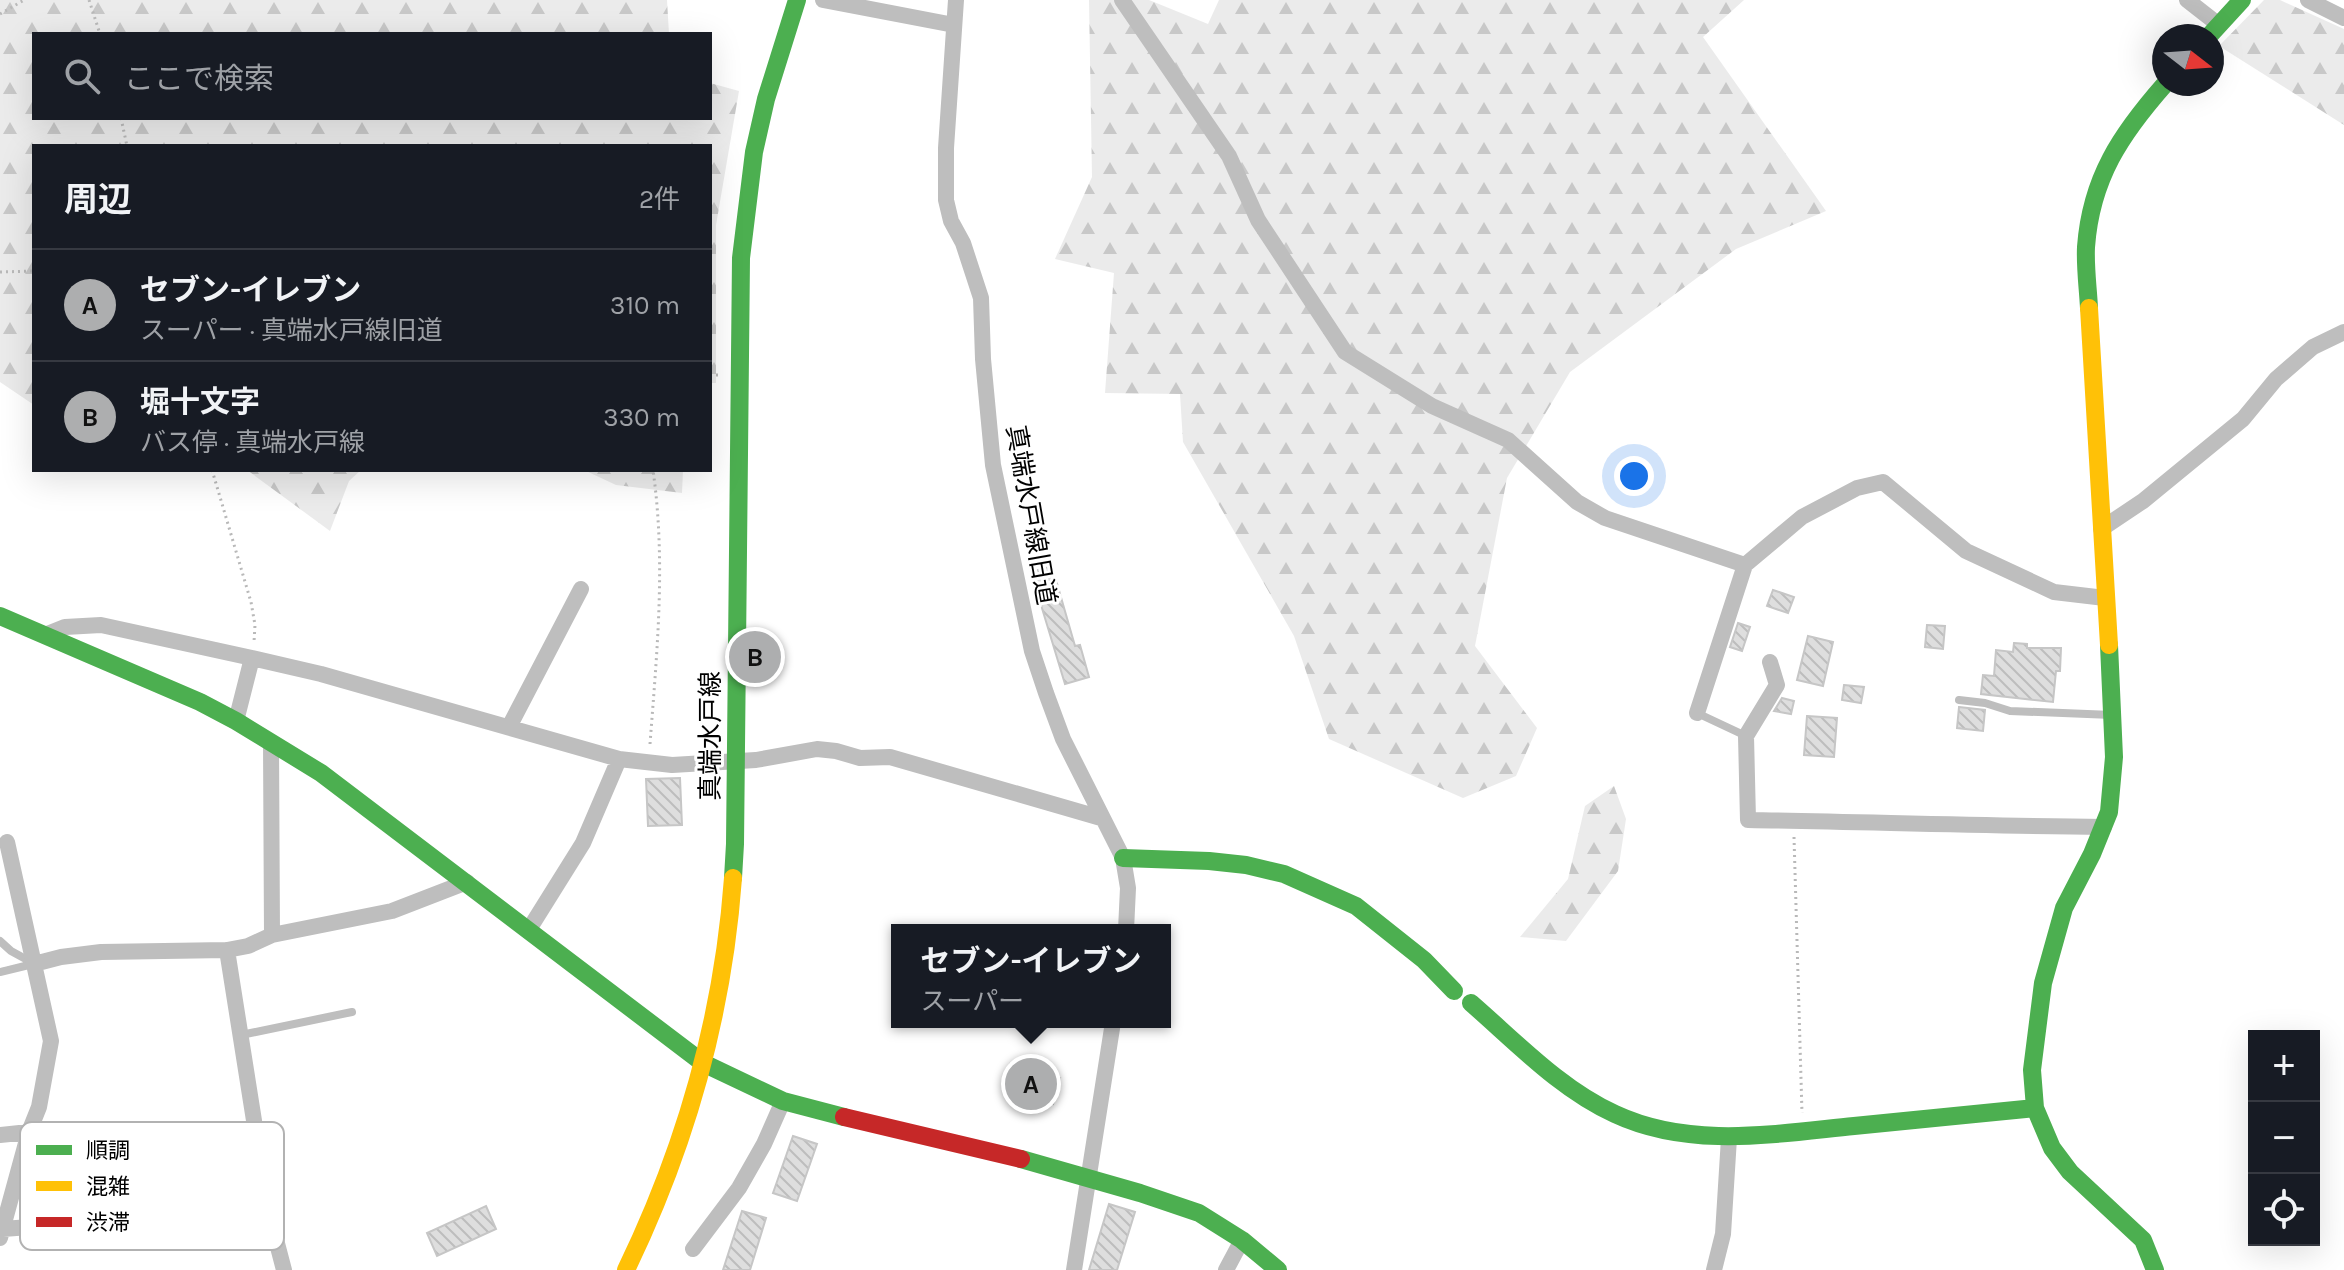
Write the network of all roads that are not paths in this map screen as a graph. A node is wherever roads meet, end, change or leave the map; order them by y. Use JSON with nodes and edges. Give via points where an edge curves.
{"nodes":[{"id":1,"x":797,"y":0,"type":"edge"},
{"id":2,"x":823,"y":0,"type":"edge"},
{"id":3,"x":956,"y":0,"type":"edge"},
{"id":4,"x":1122,"y":0,"type":"edge"},
{"id":5,"x":2187,"y":0,"type":"edge"},
{"id":6,"x":2242,"y":0,"type":"edge"},
{"id":7,"x":2308,"y":0,"type":"edge"},
{"id":8,"x":2344,"y":18,"type":"edge"},
{"id":9,"x":2209,"y":24,"type":"edge"},
{"id":10,"x":2220,"y":24,"type":"edge"},
{"id":11,"x":954,"y":25,"type":"junction"},
{"id":12,"x":2155,"y":96,"type":"edge"},
{"id":13,"x":2344,"y":332,"type":"edge"},
{"id":14,"x":2101,"y":529,"type":"junction"},
{"id":15,"x":1745,"y":565,"type":"junction"},
{"id":16,"x":581,"y":589,"type":"dead end"},
{"id":17,"x":2105,"y":598,"type":"junction"},
{"id":18,"x":0,"y":616,"type":"edge"},
{"id":19,"x":45,"y":635,"type":"junction"},
{"id":20,"x":252,"y":658,"type":"junction"},
{"id":21,"x":1770,"y":662,"type":"dead end"},
{"id":22,"x":1959,"y":700,"type":"dead end"},
{"id":23,"x":1697,"y":713,"type":"joint"},
{"id":24,"x":2113,"y":715,"type":"junction"},
{"id":25,"x":236,"y":721,"type":"junction"},
{"id":26,"x":509,"y":727,"type":"junction"},
{"id":27,"x":1746,"y":736,"type":"junction"},
{"id":28,"x":271,"y":742,"type":"junction"},
{"id":29,"x":619,"y":759,"type":"junction"},
{"id":30,"x":736,"y":760,"type":"junction"},
{"id":31,"x":1101,"y":818,"type":"junction"},
{"id":32,"x":2104,"y":827,"type":"junction"},
{"id":33,"x":7,"y":842,"type":"dead end"},
{"id":34,"x":1123,"y":858,"type":"junction"},
{"id":35,"x":467,"y":882,"type":"junction"},
{"id":36,"x":1126,"y":924,"type":"edge"},
{"id":37,"x":528,"y":931,"type":"junction"},
{"id":38,"x":272,"y":935,"type":"junction"},
{"id":39,"x":0,"y":941,"type":"edge"},
{"id":40,"x":227,"y":950,"type":"junction"},
{"id":41,"x":34,"y":964,"type":"junction"},
{"id":42,"x":0,"y":972,"type":"edge"},
{"id":43,"x":1454,"y":991,"type":"dead end"},
{"id":44,"x":1471,"y":1003,"type":"dead end"},
{"id":45,"x":352,"y":1012,"type":"dead end"},
{"id":46,"x":1112,"y":1028,"type":"edge"},
{"id":47,"x":241,"y":1035,"type":"junction"},
{"id":48,"x":703,"y":1063,"type":"junction"},
{"id":49,"x":783,"y":1101,"type":"junction"},
{"id":50,"x":2035,"y":1108,"type":"junction"},
{"id":51,"x":33,"y":1122,"type":"edge"},
{"id":52,"x":254,"y":1122,"type":"edge"},
{"id":53,"x":20,"y":1133,"type":"edge"},
{"id":54,"x":0,"y":1135,"type":"edge"},
{"id":55,"x":1729,"y":1138,"type":"junction"},
{"id":56,"x":20,"y":1166,"type":"edge"},
{"id":57,"x":1089,"y":1179,"type":"junction"},
{"id":58,"x":2,"y":1233,"type":"edge"},
{"id":59,"x":1242,"y":1240,"type":"junction"},
{"id":60,"x":693,"y":1249,"type":"dead end"},
{"id":61,"x":279,"y":1250,"type":"edge"},
{"id":62,"x":284,"y":1270,"type":"edge"},
{"id":63,"x":626,"y":1270,"type":"edge"},
{"id":64,"x":1074,"y":1270,"type":"edge"},
{"id":65,"x":1226,"y":1270,"type":"edge"},
{"id":66,"x":1278,"y":1270,"type":"edge"},
{"id":67,"x":1714,"y":1270,"type":"edge"},
{"id":68,"x":2155,"y":1270,"type":"edge"}],
"edges":[{"from":1,"to":30,"type":"street","name":"真端水戸線","via":[[754,152],[741,258]]},
{"from":2,"to":11,"type":"street"},
{"from":3,"to":11,"type":"street","name":"真端水戸線旧道"},
{"from":4,"to":15,"type":"street","via":[[1229,156],[1258,220],[1345,352],[1432,406],[1508,440],[1577,502],[1605,518]]},
{"from":5,"to":9,"type":"street"},
{"from":6,"to":10,"type":"street"},
{"from":7,"to":8,"type":"street"},
{"from":11,"to":31,"type":"street","name":"真端水戸線旧道","via":[[946,200],[981,298],[993,465],[1032,651],[1063,739]]},
{"from":12,"to":14,"type":"street","via":[[2116,142],[2099,179],[2088,225]]},
{"from":13,"to":14,"type":"street","via":[[2313,347],[2276,379],[2243,419]]},
{"from":14,"to":17,"type":"street"},
{"from":15,"to":17,"type":"street","via":[[1802,517],[1857,488],[1883,482],[1966,551],[2054,592]]},
{"from":15,"to":23,"type":"street"},
{"from":16,"to":26,"type":"street"},
{"from":17,"to":24,"type":"street"},
{"from":18,"to":19,"type":"street"},
{"from":19,"to":20,"type":"street","via":[[65,627],[101,625]]},
{"from":19,"to":25,"type":"street"},
{"from":20,"to":25,"type":"street"},
{"from":20,"to":26,"type":"street"},
{"from":21,"to":27,"type":"street","via":[[1777,685]]},
{"from":22,"to":24,"type":"lane","via":[[2010,711]]},
{"from":23,"to":27,"type":"lane"},
{"from":24,"to":32,"type":"street","via":[[2113,789]]},
{"from":25,"to":28,"type":"street"},
{"from":26,"to":29,"type":"street"},
{"from":27,"to":32,"type":"street","via":[[1748,820]]},
{"from":28,"to":35,"type":"street"},
{"from":28,"to":38,"type":"street"},
{"from":29,"to":30,"type":"street","via":[[672,765]]},
{"from":29,"to":37,"type":"street","via":[[583,843]]},
{"from":30,"to":31,"type":"street","via":[[817,749],[860,758],[890,757]]},
{"from":30,"to":48,"type":"street","name":"真端水戸線","via":[[730,909]]},
{"from":31,"to":34,"type":"street","name":"真端水戸線旧道"},
{"from":32,"to":50,"type":"street","via":[[2064,908],[2043,983],[2032,1070]]},
{"from":33,"to":41,"type":"street"},
{"from":34,"to":36,"type":"street","name":"真端水戸線旧道"},
{"from":34,"to":43,"type":"street","via":[[1209,861],[1284,874],[1356,906]]},
{"from":35,"to":37,"type":"street"},
{"from":35,"to":38,"type":"street","via":[[392,911]]},
{"from":37,"to":48,"type":"street"},
{"from":38,"to":40,"type":"street"},
{"from":39,"to":41,"type":"lane"},
{"from":40,"to":41,"type":"street","via":[[101,952]]},
{"from":40,"to":47,"type":"street"},
{"from":41,"to":42,"type":"lane"},
{"from":41,"to":51,"type":"street","via":[[51,1041]]},
{"from":44,"to":55,"type":"street","via":[[1559,1077],[1614,1114],[1649,1128]]},
{"from":45,"to":47,"type":"lane"},
{"from":46,"to":57,"type":"street"},
{"from":47,"to":52,"type":"street"},
{"from":48,"to":49,"type":"street"},
{"from":48,"to":63,"type":"street","name":"真端水戸線","via":[[666,1181]]},
{"from":49,"to":57,"type":"street"},
{"from":49,"to":60,"type":"street","via":[[739,1188]]},
{"from":50,"to":55,"type":"street"},
{"from":50,"to":68,"type":"street","via":[[2052,1148],[2070,1172],[2143,1240]]},
{"from":53,"to":54,"type":"street"},
{"from":55,"to":67,"type":"street","via":[[1723,1234]]},
{"from":56,"to":58,"type":"street"},
{"from":57,"to":59,"type":"street","via":[[1199,1213]]},
{"from":57,"to":64,"type":"street"},
{"from":59,"to":65,"type":"street"},
{"from":59,"to":66,"type":"street"},
{"from":61,"to":62,"type":"street"}]}
